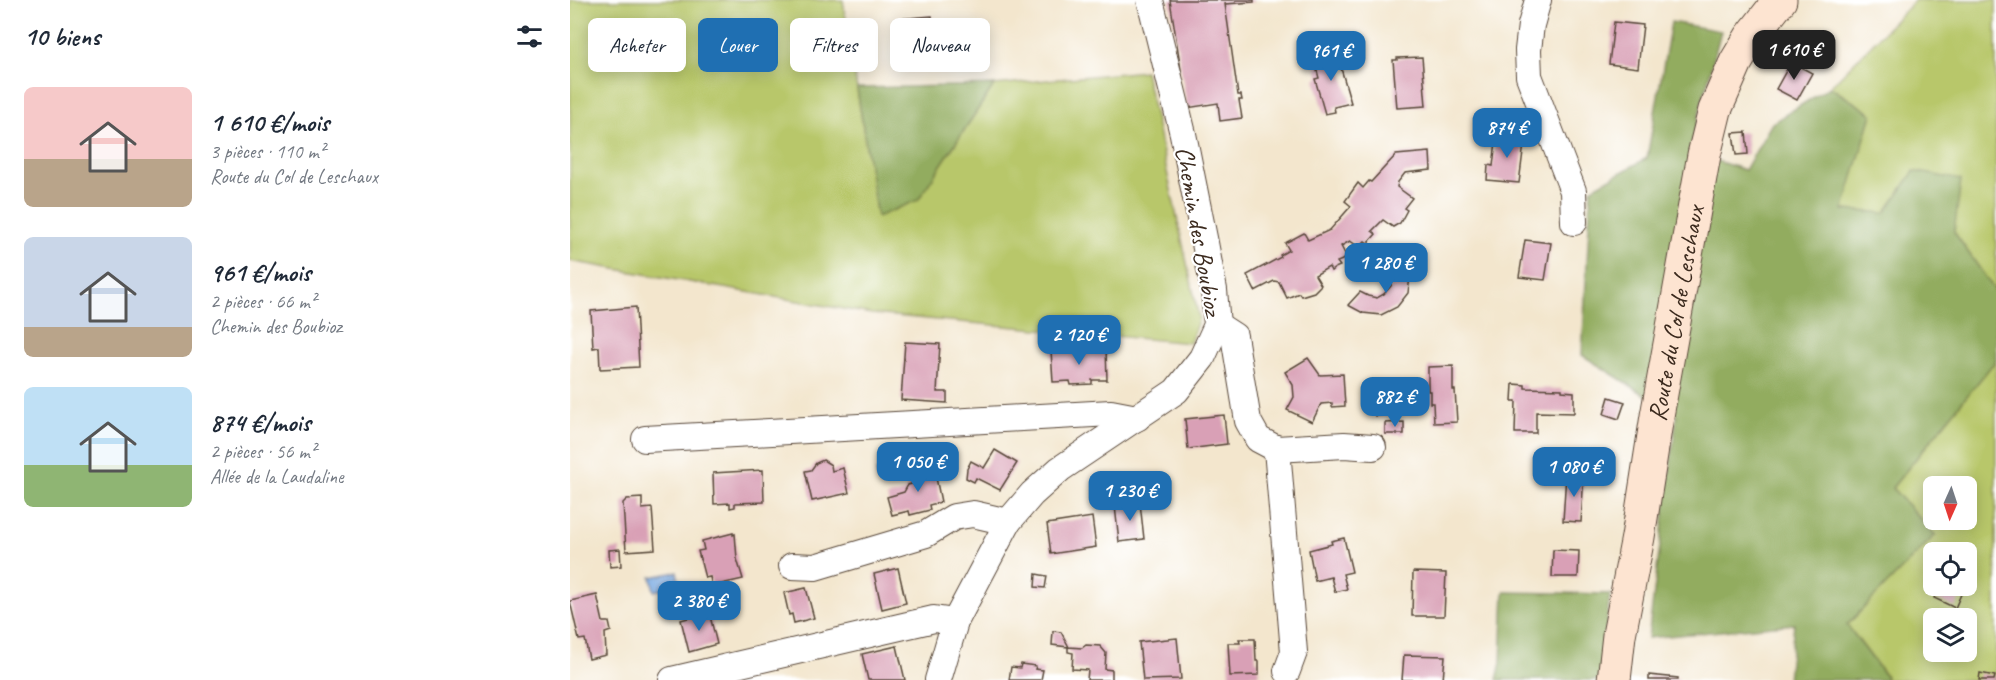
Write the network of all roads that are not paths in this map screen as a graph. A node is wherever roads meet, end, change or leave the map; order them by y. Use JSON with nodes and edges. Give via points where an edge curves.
{"nodes":[{"id":1,"x":1150,"y":0,"type":"edge"},
{"id":2,"x":1538,"y":0,"type":"edge"},
{"id":3,"x":1780,"y":0,"type":"edge"},
{"id":4,"x":1574,"y":222,"type":"dead end"},
{"id":5,"x":1217,"y":325,"type":"junction"},
{"id":6,"x":1137,"y":418,"type":"junction"},
{"id":7,"x":645,"y":439,"type":"dead end"},
{"id":8,"x":1373,"y":447,"type":"dead end"},
{"id":9,"x":1277,"y":449,"type":"junction"},
{"id":10,"x":1008,"y":522,"type":"junction"},
{"id":11,"x":792,"y":566,"type":"dead end"},
{"id":12,"x":955,"y":622,"type":"junction"},
{"id":13,"x":1287,"y":671,"type":"dead end"},
{"id":14,"x":672,"y":680,"type":"edge"},
{"id":15,"x":938,"y":680,"type":"edge"},
{"id":16,"x":1614,"y":680,"type":"edge"}],
"edges":[{"from":1,"to":5,"type":"street","name":"Chemin des Boubioz","via":[[1183,134],[1214,290]]},
{"from":2,"to":4,"type":"street","via":[[1528,50],[1529,76],[1573,191]]},
{"from":3,"to":16,"type":"main road","name":"Route du Col de Leschaux","via":[[1736,62],[1715,110],[1704,155]]},
{"from":5,"to":6,"type":"street","name":"Chemin des Boubioz","via":[[1202,358],[1176,391]]},
{"from":5,"to":9,"type":"street","via":[[1234,336],[1248,421],[1258,439]]},
{"from":6,"to":7,"type":"street","via":[[1111,413]]},
{"from":6,"to":10,"type":"street","name":"Chemin des Boubioz","via":[[1060,469]]},
{"from":8,"to":9,"type":"street"},
{"from":9,"to":13,"type":"street","via":[[1294,652]]},
{"from":10,"to":11,"type":"street","via":[[973,513],[954,517],[927,534],[815,567]]},
{"from":10,"to":12,"type":"street","name":"Chemin des Boubioz"},
{"from":12,"to":14,"type":"street","via":[[934,619]]},
{"from":12,"to":15,"type":"street","name":"Chemin des Boubioz"}]}
